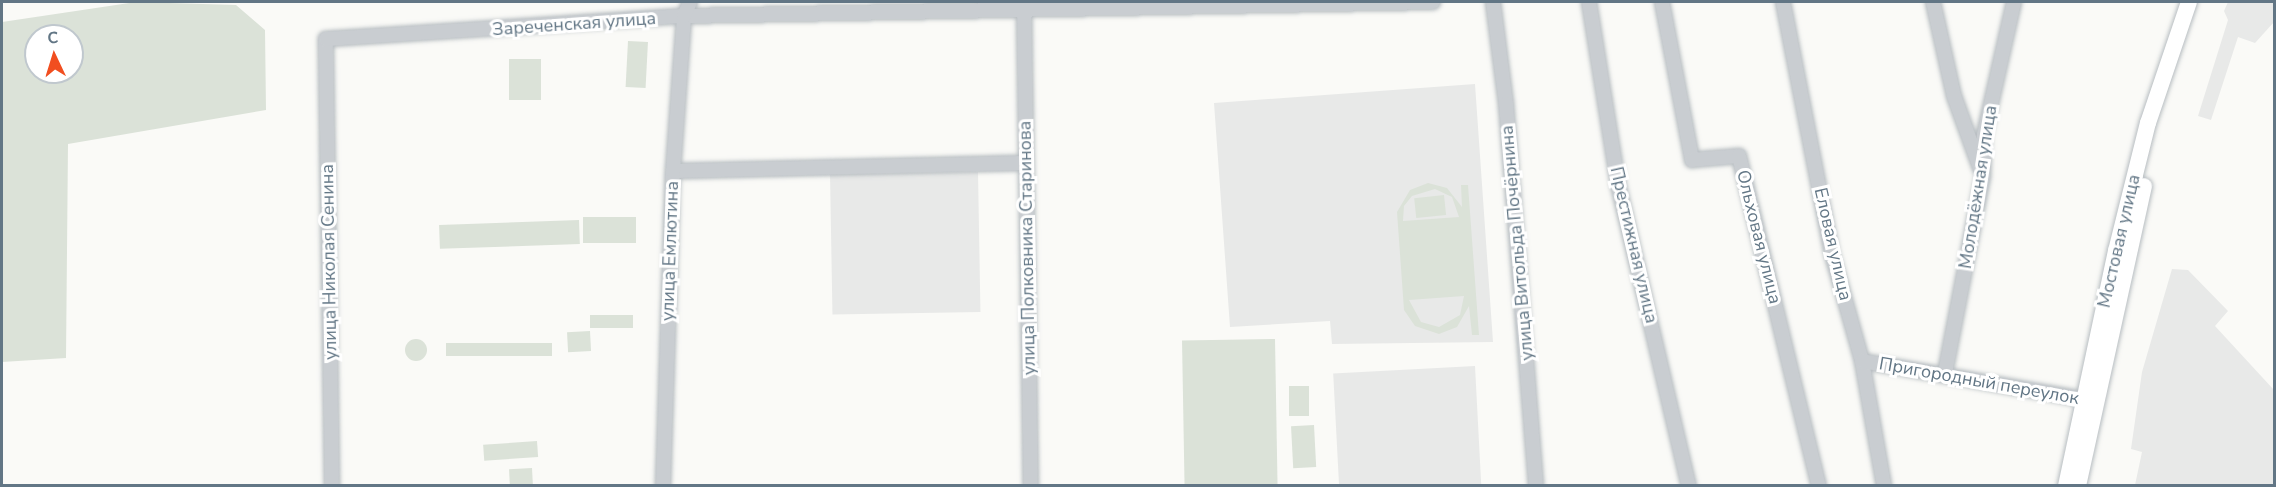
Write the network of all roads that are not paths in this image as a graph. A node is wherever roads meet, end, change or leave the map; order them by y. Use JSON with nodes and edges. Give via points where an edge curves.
{"nodes":[{"id":1,"x":690,"y":2,"type":"edge"},
{"id":2,"x":1433,"y":2,"type":"edge"},
{"id":3,"x":1493,"y":2,"type":"edge"},
{"id":4,"x":1589,"y":2,"type":"edge"},
{"id":5,"x":1662,"y":2,"type":"edge"},
{"id":6,"x":1783,"y":2,"type":"edge"},
{"id":7,"x":1933,"y":2,"type":"edge"},
{"id":8,"x":2014,"y":2,"type":"edge"},
{"id":9,"x":2189,"y":2,"type":"edge"},
{"id":10,"x":2199,"y":2,"type":"edge"},
{"id":11,"x":1024,"y":6,"type":"edge"},
{"id":12,"x":684,"y":16,"type":"junction"},
{"id":13,"x":326,"y":39,"type":"joint"},
{"id":14,"x":1026,"y":163,"type":"junction"},
{"id":15,"x":673,"y":171,"type":"junction"},
{"id":16,"x":1983,"y":176,"type":"junction"},
{"id":17,"x":1862,"y":360,"type":"junction"},
{"id":18,"x":1945,"y":373,"type":"junction"},
{"id":19,"x":2090,"y":400,"type":"junction"},
{"id":20,"x":332,"y":486,"type":"edge"},
{"id":21,"x":663,"y":486,"type":"edge"},
{"id":22,"x":1031,"y":486,"type":"edge"},
{"id":23,"x":1536,"y":486,"type":"edge"},
{"id":24,"x":1689,"y":486,"type":"edge"},
{"id":25,"x":1819,"y":486,"type":"edge"},
{"id":26,"x":1884,"y":486,"type":"edge"},
{"id":27,"x":2066,"y":486,"type":"edge"},
{"id":28,"x":2078,"y":486,"type":"edge"}],
"edges":[{"from":1,"to":12,"type":"street","name":"улица Емлютина"},
{"from":2,"to":11,"type":"street","name":"Зареченская улица"},
{"from":3,"to":23,"type":"street","name":"улица Витольда Почёрнина","via":[[1506,104]]},
{"from":4,"to":24,"type":"street","name":"Престижная улица","via":[[1618,184]]},
{"from":5,"to":25,"type":"street","name":"Ольховая улица","via":[[1692,160],[1739,156]]},
{"from":6,"to":17,"type":"street","name":"Еловая улица","via":[[1832,255]]},
{"from":7,"to":16,"type":"street","via":[[1954,96]]},
{"from":8,"to":16,"type":"street","name":"Молодёжная улица","via":[[1984,135]]},
{"from":9,"to":19,"type":"main road","name":"Мостовая улица","via":[[2148,123]]},
{"from":10,"to":19,"type":"main road","name":"Мостовая улица","via":[[2158,128]]},
{"from":11,"to":12,"type":"street","name":"Зареченская улица"},
{"from":11,"to":14,"type":"street","name":"улица Полковника Старинова"},
{"from":12,"to":13,"type":"street","name":"Зареченская улица"},
{"from":12,"to":15,"type":"street","name":"улица Емлютина"},
{"from":13,"to":20,"type":"street","name":"улица Николая Сенина"},
{"from":14,"to":15,"type":"street"},
{"from":14,"to":22,"type":"street","name":"улица Полковника Старинова"},
{"from":15,"to":21,"type":"street","name":"улица Емлютина"},
{"from":16,"to":18,"type":"street","name":"Молодёжная улица"},
{"from":17,"to":18,"type":"street","name":"Пригородный переулок"},
{"from":17,"to":26,"type":"street","name":"Еловая улица"},
{"from":18,"to":19,"type":"street","name":"Пригородный переулок"},
{"from":19,"to":27,"type":"main road","name":"Мостовая улица"},
{"from":19,"to":28,"type":"main road","name":"Мостовая улица"}]}
